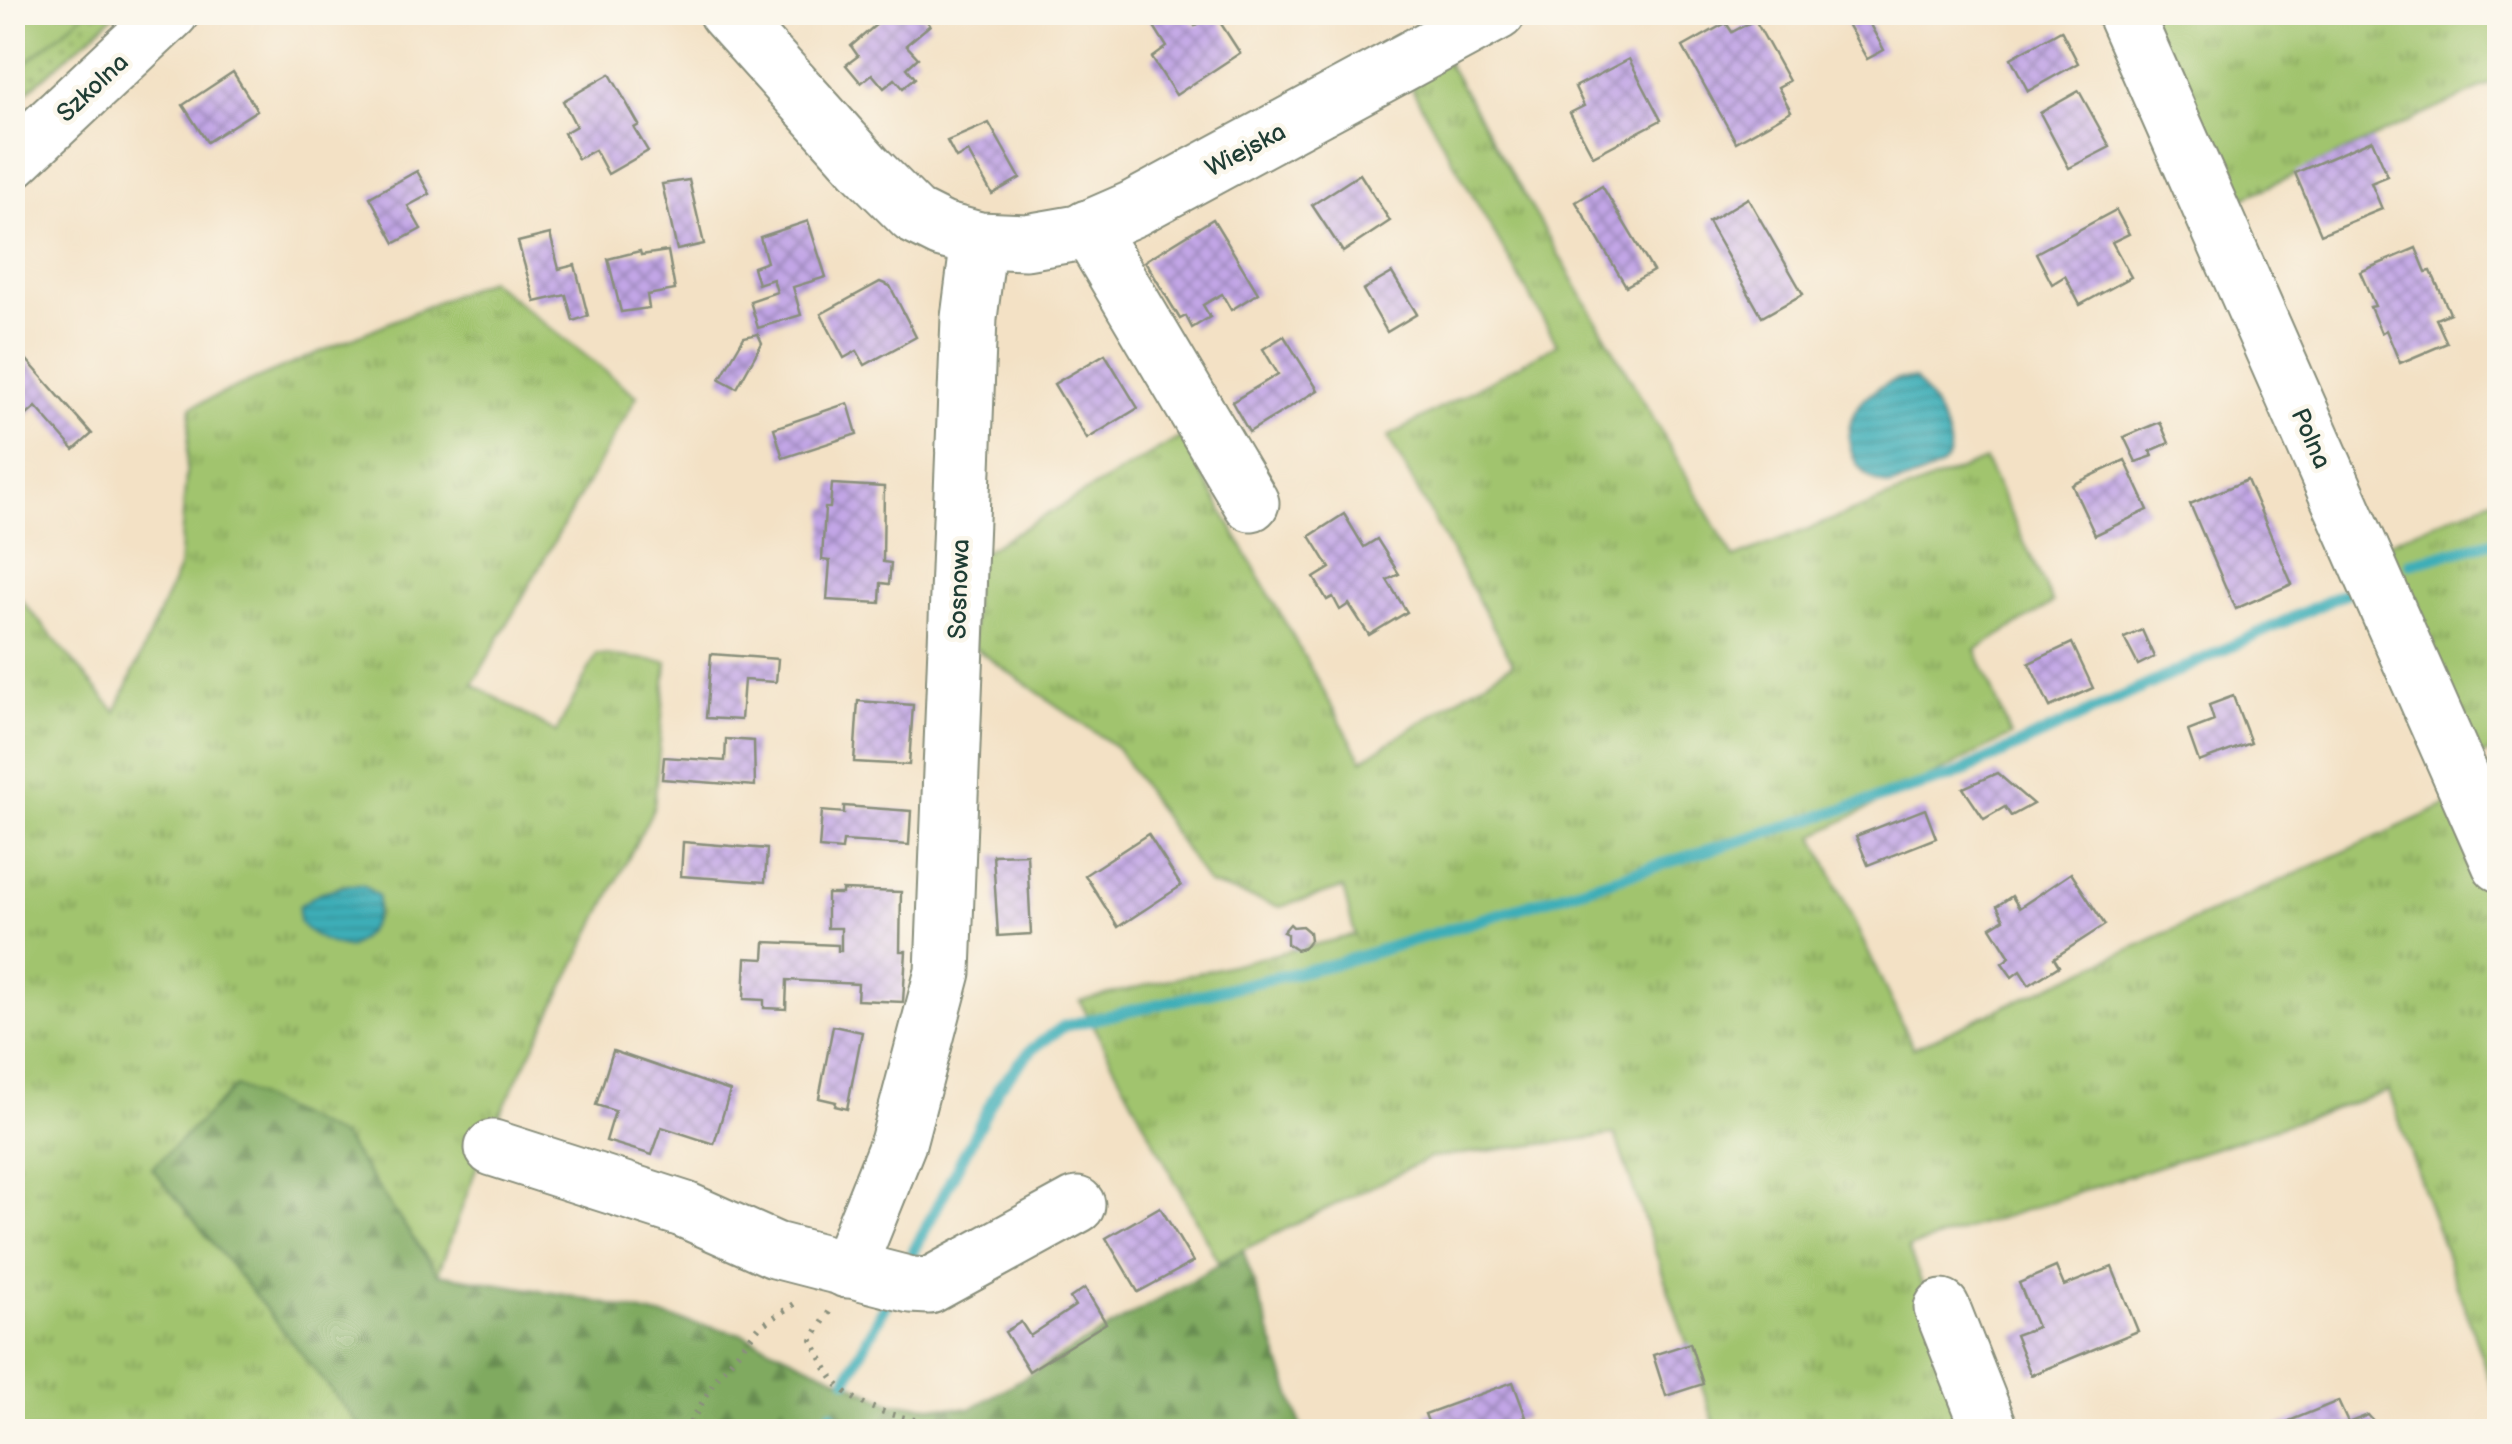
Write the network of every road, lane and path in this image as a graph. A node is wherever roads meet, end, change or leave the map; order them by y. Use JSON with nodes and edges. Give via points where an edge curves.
{"nodes":[{"id":1,"x":171,"y":12,"type":"edge"},
{"id":2,"x":726,"y":12,"type":"edge"},
{"id":3,"x":1498,"y":12,"type":"edge"},
{"id":4,"x":2124,"y":12,"type":"edge"},
{"id":5,"x":12,"y":160,"type":"edge"},
{"id":6,"x":1088,"y":228,"type":"junction"},
{"id":7,"x":979,"y":240,"type":"junction"},
{"id":8,"x":1251,"y":503,"type":"dead end"},
{"id":9,"x":2500,"y":864,"type":"edge"},
{"id":10,"x":493,"y":1148,"type":"dead end"},
{"id":11,"x":1077,"y":1206,"type":"dead end"},
{"id":12,"x":882,"y":1279,"type":"junction"},
{"id":13,"x":1942,"y":1308,"type":"dead end"},
{"id":14,"x":685,"y":1432,"type":"edge"},
{"id":15,"x":1004,"y":1432,"type":"edge"},
{"id":16,"x":1990,"y":1432,"type":"edge"}],
"edges":[{"from":1,"to":5,"type":"street","name":"Szkolna"},
{"from":2,"to":7,"type":"street","via":[[914,216]]},
{"from":3,"to":6,"type":"street","name":"Wiejska"},
{"from":4,"to":9,"type":"street","name":"Polna"},
{"from":6,"to":7,"type":"street","name":"Wiejska","via":[[1026,242]]},
{"from":6,"to":8,"type":"street"},
{"from":7,"to":12,"type":"street","name":"Sosnowa","via":[[968,318],[943,972],[898,1143]]},
{"from":10,"to":12,"type":"street","via":[[683,1209],[775,1250]]},
{"from":11,"to":12,"type":"street","via":[[929,1286]]},
{"from":12,"to":14,"type":"path","via":[[760,1328],[716,1380]]},
{"from":12,"to":15,"type":"path","via":[[834,1303],[812,1340],[835,1382],[888,1414]]},
{"from":13,"to":16,"type":"street"}]}
